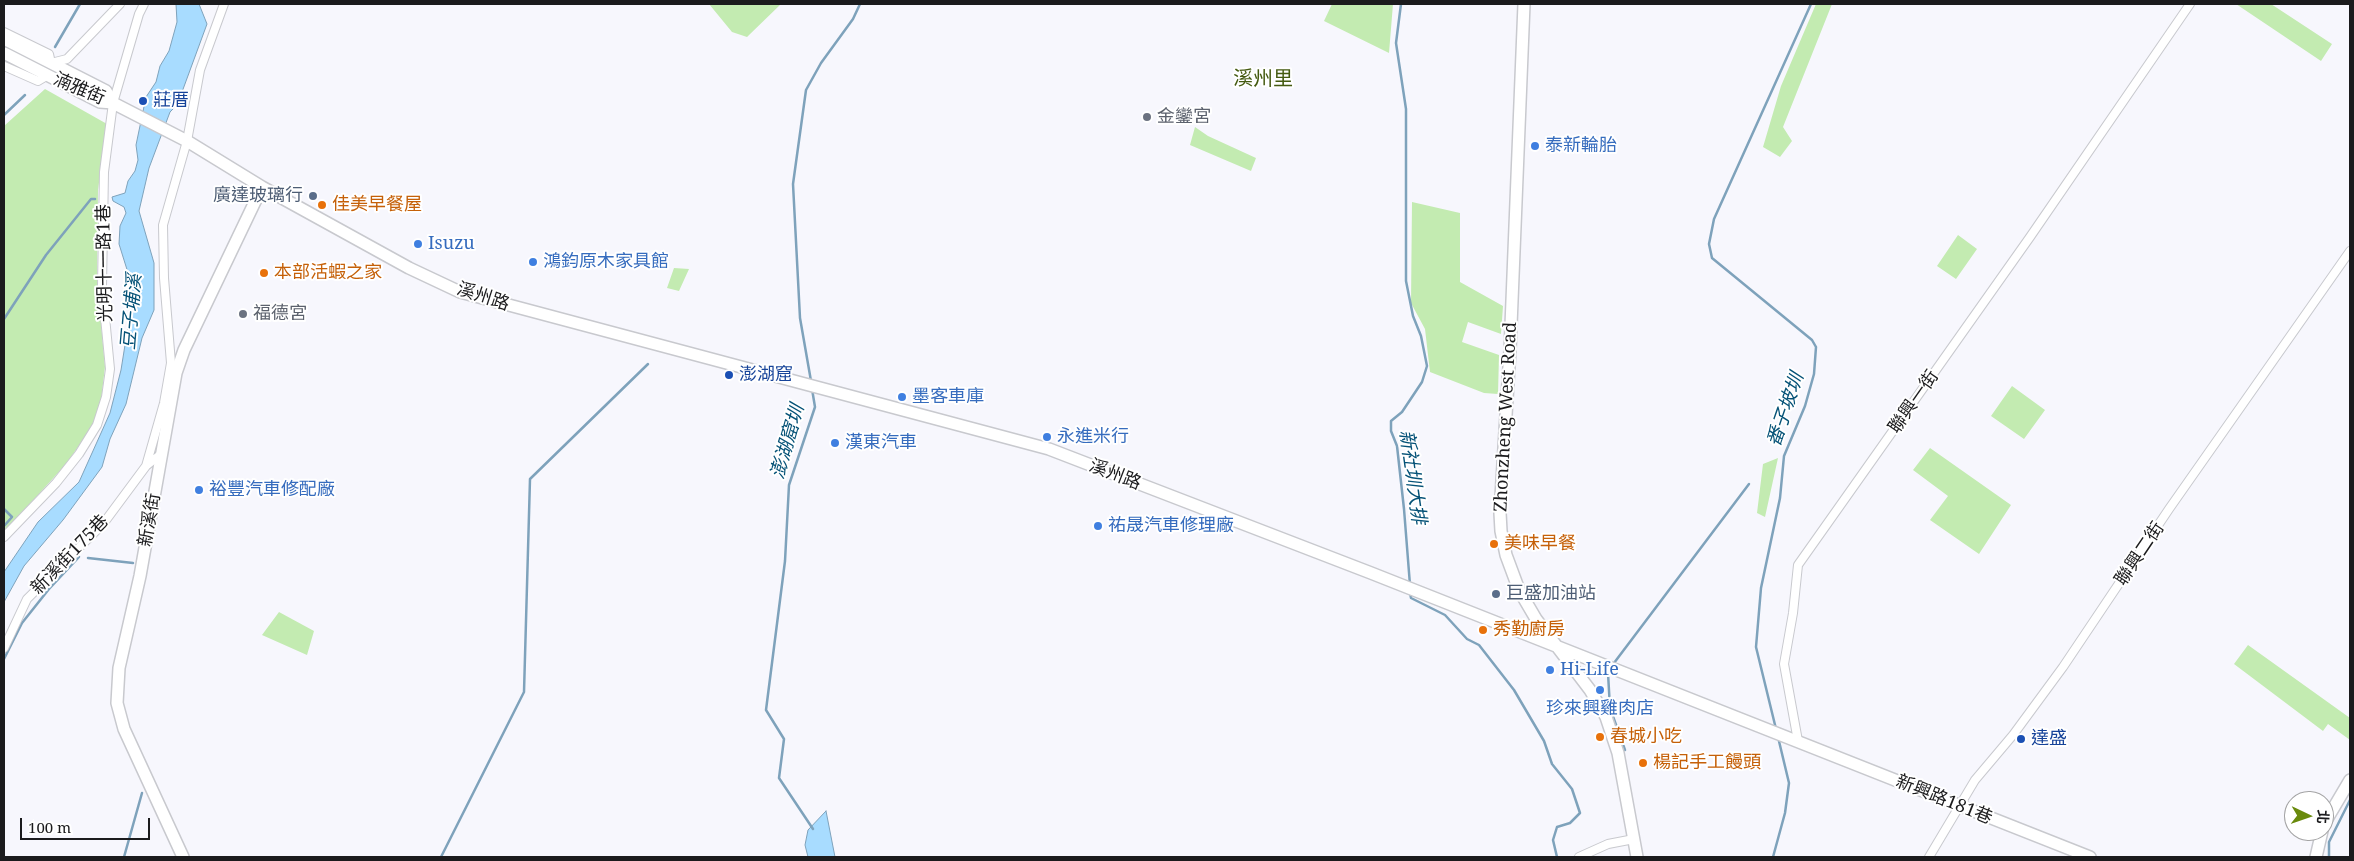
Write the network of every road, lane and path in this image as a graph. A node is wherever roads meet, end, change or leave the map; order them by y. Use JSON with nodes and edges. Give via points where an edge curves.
{"nodes":[{"id":1,"x":120,"y":4,"type":"edge"},
{"id":2,"x":144,"y":4,"type":"edge"},
{"id":3,"x":224,"y":4,"type":"edge"},
{"id":4,"x":1524,"y":4,"type":"edge"},
{"id":5,"x":2190,"y":4,"type":"edge"},
{"id":6,"x":4,"y":32,"type":"edge"},
{"id":7,"x":4,"y":40,"type":"edge"},
{"id":8,"x":4,"y":53,"type":"edge"},
{"id":9,"x":52,"y":63,"type":"junction"},
{"id":10,"x":5,"y":67,"type":"edge"},
{"id":11,"x":48,"y":75,"type":"junction"},
{"id":12,"x":4,"y":76,"type":"edge"},
{"id":13,"x":113,"y":103,"type":"junction"},
{"id":14,"x":187,"y":141,"type":"junction"},
{"id":15,"x":262,"y":187,"type":"junction"},
{"id":16,"x":2350,"y":251,"type":"edge"},
{"id":17,"x":174,"y":368,"type":"junction"},
{"id":18,"x":161,"y":454,"type":"junction"},
{"id":19,"x":146,"y":466,"type":"junction"},
{"id":20,"x":4,"y":537,"type":"edge"},
{"id":21,"x":1557,"y":646,"type":"junction"},
{"id":22,"x":4,"y":648,"type":"edge"},
{"id":23,"x":1798,"y":742,"type":"junction"},
{"id":24,"x":2350,"y":780,"type":"edge"},
{"id":25,"x":1961,"y":807,"type":"junction"},
{"id":26,"x":2334,"y":807,"type":"edge"},
{"id":27,"x":1634,"y":839,"type":"junction"},
{"id":28,"x":2320,"y":841,"type":"edge"},
{"id":29,"x":183,"y":857,"type":"edge"},
{"id":30,"x":1580,"y":857,"type":"edge"},
{"id":31,"x":1637,"y":857,"type":"edge"},
{"id":32,"x":1929,"y":857,"type":"edge"},
{"id":33,"x":2090,"y":857,"type":"edge"},
{"id":34,"x":2316,"y":857,"type":"edge"}],
"edges":[{"from":1,"to":9,"type":"street","via":[[67,59]]},
{"from":2,"to":13,"type":"street","name":"光明十一路1巷"},
{"from":3,"to":14,"type":"street","via":[[200,70]]},
{"from":4,"to":21,"type":"street","name":"Zhonzheng West Road","via":[[1500,513],[1506,555],[1519,590]]},
{"from":5,"to":23,"type":"street","name":"聯興一街","via":[[1798,565],[1784,664]]},
{"from":6,"to":9,"type":"street","name":"湳雅街","via":[[49,54]]},
{"from":7,"to":9,"type":"street"},
{"from":8,"to":11,"type":"street"},
{"from":9,"to":13,"type":"street","name":"湳雅街","via":[[106,91]]},
{"from":10,"to":11,"type":"street","name":"湳雅街","via":[[38,80]]},
{"from":10,"to":12,"type":"street"},
{"from":11,"to":13,"type":"street","name":"湳雅街","via":[[100,102]]},
{"from":13,"to":14,"type":"street","name":"溪州路"},
{"from":13,"to":20,"type":"street","name":"光明十一路1巷","via":[[102,210],[102,286],[110,369],[106,397],[97,425],[79,454]]},
{"from":14,"to":15,"type":"street","name":"溪州路"},
{"from":14,"to":17,"type":"street","via":[[163,225],[164,278]]},
{"from":15,"to":17,"type":"street","name":"新溪街"},
{"from":15,"to":21,"type":"street","name":"溪州路","via":[[409,268],[460,292],[1049,449]]},
{"from":16,"to":25,"type":"street","name":"聯興二街","via":[[2063,667],[1975,780]]},
{"from":17,"to":18,"type":"street","name":"新溪街"},
{"from":17,"to":19,"type":"street"},
{"from":18,"to":19,"type":"street"},
{"from":18,"to":29,"type":"street","name":"新溪街","via":[[140,576],[118,668],[117,702],[127,736]]},
{"from":19,"to":22,"type":"street","name":"新溪街175巷","via":[[103,524],[27,599]]},
{"from":21,"to":23,"type":"street","name":"新興路181巷"},
{"from":21,"to":27,"type":"street","name":"Zhonzheng West Road","via":[[1606,717],[1618,754]]},
{"from":23,"to":25,"type":"street","name":"新興路181巷"},
{"from":24,"to":26,"type":"street"},
{"from":25,"to":32,"type":"street","name":"聯興二街"},
{"from":25,"to":33,"type":"street","name":"新興路181巷"},
{"from":27,"to":30,"type":"street","via":[[1608,844]]},
{"from":27,"to":31,"type":"street","name":"Zhonzheng West Road"},
{"from":28,"to":34,"type":"street"}]}
